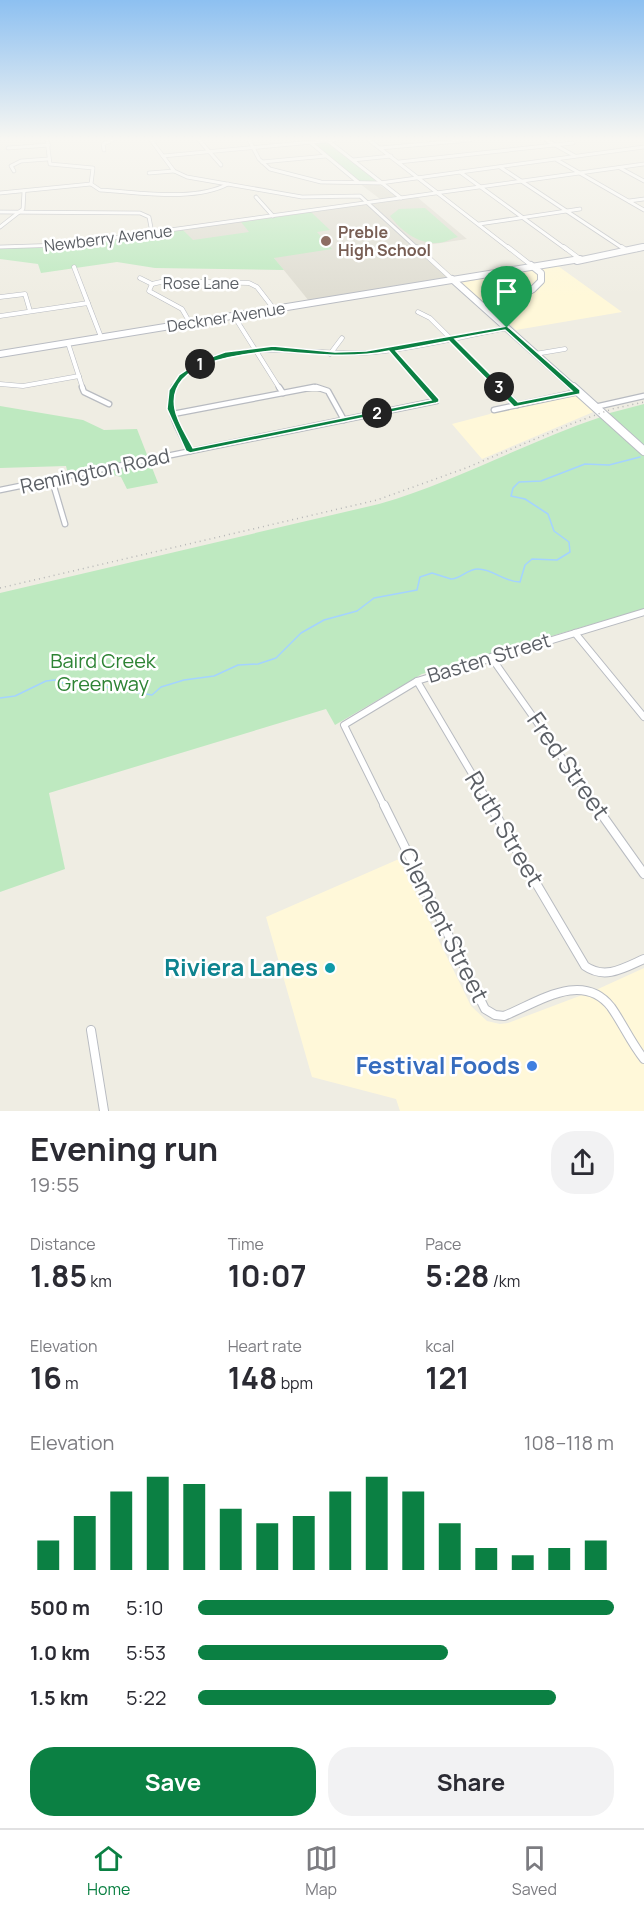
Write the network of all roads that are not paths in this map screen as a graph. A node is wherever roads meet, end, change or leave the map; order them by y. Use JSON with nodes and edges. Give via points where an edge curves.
{"nodes":[{"id":1,"x":24,"y":191,"type":"edge"},
{"id":2,"x":130,"y":192,"type":"edge"},
{"id":3,"x":213,"y":192,"type":"edge"},
{"id":4,"x":273,"y":192,"type":"edge"},
{"id":5,"x":392,"y":192,"type":"edge"},
{"id":6,"x":448,"y":192,"type":"edge"},
{"id":7,"x":488,"y":192,"type":"edge"},
{"id":8,"x":537,"y":192,"type":"edge"},
{"id":9,"x":613,"y":192,"type":"edge"},
{"id":10,"x":440,"y":193,"type":"junction"},
{"id":11,"x":256,"y":197,"type":"dead end"},
{"id":12,"x":401,"y":198,"type":"junction"},
{"id":13,"x":644,"y":199,"type":"edge"},
{"id":14,"x":629,"y":201,"type":"junction"},
{"id":15,"x":367,"y":203,"type":"junction"},
{"id":16,"x":580,"y":209,"type":"dead end"},
{"id":17,"x":644,"y":210,"type":"edge"},
{"id":18,"x":566,"y":211,"type":"junction"},
{"id":19,"x":0,"y":212,"type":"edge"},
{"id":20,"x":21,"y":212,"type":"junction"},
{"id":21,"x":273,"y":216,"type":"junction"},
{"id":22,"x":523,"y":217,"type":"junction"},
{"id":23,"x":478,"y":224,"type":"junction"},
{"id":24,"x":0,"y":227,"type":"edge"},
{"id":25,"x":152,"y":233,"type":"junction"},
{"id":26,"x":0,"y":247,"type":"edge"},
{"id":27,"x":644,"y":247,"type":"edge"},
{"id":28,"x":626,"y":250,"type":"junction"},
{"id":29,"x":520,"y":257,"type":"junction"},
{"id":30,"x":579,"y":259,"type":"junction"},
{"id":31,"x":554,"y":265,"type":"junction"},
{"id":32,"x":74,"y":267,"type":"dead end"},
{"id":33,"x":533,"y":267,"type":"junction"},
{"id":34,"x":516,"y":268,"type":"junction"},
{"id":35,"x":541,"y":273,"type":"junction"},
{"id":36,"x":140,"y":278,"type":"dead end"},
{"id":37,"x":452,"y":279,"type":"junction"},
{"id":38,"x":152,"y":284,"type":"junction"},
{"id":39,"x":0,"y":297,"type":"edge"},
{"id":40,"x":88,"y":303,"type":"junction"},
{"id":41,"x":274,"y":309,"type":"junction"},
{"id":42,"x":30,"y":311,"type":"junction"},
{"id":43,"x":418,"y":312,"type":"dead end"},
{"id":44,"x":234,"y":315,"type":"junction"},
{"id":45,"x":0,"y":316,"type":"edge"},
{"id":46,"x":190,"y":323,"type":"junction"},
{"id":47,"x":499,"y":323,"type":"junction"},
{"id":48,"x":507,"y":328,"type":"junction"},
{"id":49,"x":101,"y":338,"type":"junction"},
{"id":50,"x":342,"y":338,"type":"dead end"},
{"id":51,"x":450,"y":339,"type":"junction"},
{"id":52,"x":68,"y":343,"type":"junction"},
{"id":53,"x":565,"y":348,"type":"dead end"},
{"id":54,"x":255,"y":349,"type":"junction"},
{"id":55,"x":391,"y":349,"type":"junction"},
{"id":56,"x":0,"y":354,"type":"edge"},
{"id":57,"x":330,"y":354,"type":"junction"},
{"id":58,"x":535,"y":354,"type":"junction"},
{"id":59,"x":79,"y":376,"type":"junction"},
{"id":60,"x":0,"y":384,"type":"edge"},
{"id":61,"x":578,"y":392,"type":"junction"},
{"id":62,"x":283,"y":393,"type":"junction"},
{"id":63,"x":644,"y":396,"type":"edge"},
{"id":64,"x":436,"y":401,"type":"joint"},
{"id":65,"x":109,"y":404,"type":"dead end"},
{"id":66,"x":517,"y":405,"type":"junction"},
{"id":67,"x":595,"y":407,"type":"junction"},
{"id":68,"x":494,"y":410,"type":"dead end"},
{"id":69,"x":173,"y":414,"type":"junction"},
{"id":70,"x":344,"y":420,"type":"junction"},
{"id":71,"x":190,"y":451,"type":"junction"},
{"id":72,"x":644,"y":452,"type":"edge"},
{"id":73,"x":52,"y":480,"type":"junction"},
{"id":74,"x":0,"y":490,"type":"edge"},
{"id":75,"x":64,"y":524,"type":"dead end"},
{"id":76,"x":644,"y":612,"type":"edge"},
{"id":77,"x":575,"y":633,"type":"junction"},
{"id":78,"x":491,"y":657,"type":"junction"},
{"id":79,"x":417,"y":681,"type":"junction"},
{"id":80,"x":644,"y":717,"type":"edge"},
{"id":81,"x":344,"y":725,"type":"joint"},
{"id":82,"x":644,"y":874,"type":"edge"},
{"id":83,"x":644,"y":959,"type":"edge"},
{"id":84,"x":90,"y":1030,"type":"dead end"},
{"id":85,"x":644,"y":1059,"type":"edge"},
{"id":86,"x":104,"y":1111,"type":"edge"}],
"edges":[{"from":1,"to":20,"type":"street","via":[[26,204]]},
{"from":2,"to":3,"type":"street"},
{"from":4,"to":15,"type":"street","via":[[302,197],[360,196]]},
{"from":5,"to":12,"type":"street"},
{"from":6,"to":10,"type":"street","name":"Newberry Avenue"},
{"from":7,"to":22,"type":"street"},
{"from":8,"to":18,"type":"street"},
{"from":9,"to":14,"type":"street"},
{"from":10,"to":12,"type":"street","name":"Newberry Avenue"},
{"from":10,"to":23,"type":"street"},
{"from":11,"to":21,"type":"street"},
{"from":12,"to":15,"type":"street","name":"Newberry Avenue"},
{"from":13,"to":14,"type":"street"},
{"from":14,"to":17,"type":"street"},
{"from":15,"to":21,"type":"street","name":"Newberry Avenue"},
{"from":15,"to":37,"type":"street"},
{"from":16,"to":18,"type":"street"},
{"from":18,"to":22,"type":"street"},
{"from":18,"to":28,"type":"street"},
{"from":19,"to":20,"type":"street"},
{"from":20,"to":24,"type":"street"},
{"from":20,"to":25,"type":"street","via":[[140,213],[149,217]]},
{"from":21,"to":25,"type":"street","name":"Newberry Avenue"},
{"from":22,"to":23,"type":"street"},
{"from":22,"to":30,"type":"street"},
{"from":23,"to":29,"type":"street"},
{"from":25,"to":26,"type":"street","name":"Newberry Avenue","via":[[54,246]]},
{"from":27,"to":28,"type":"street","name":"Deckner Avenue"},
{"from":28,"to":30,"type":"street","name":"Deckner Avenue"},
{"from":29,"to":33,"type":"street"},
{"from":29,"to":34,"type":"street"},
{"from":30,"to":31,"type":"street","name":"Deckner Avenue"},
{"from":30,"to":33,"type":"street","name":"Deckner Avenue"},
{"from":31,"to":33,"type":"street","name":"Deckner Avenue"},
{"from":31,"to":35,"type":"street"},
{"from":32,"to":40,"type":"street"},
{"from":33,"to":34,"type":"street","name":"Deckner Avenue"},
{"from":33,"to":35,"type":"street"},
{"from":33,"to":37,"type":"street","name":"Deckner Avenue"},
{"from":33,"to":47,"type":"street","via":[[534,283],[496,307]]},
{"from":34,"to":37,"type":"street","name":"Deckner Avenue"},
{"from":35,"to":48,"type":"street","via":[[537,286],[502,306],[500,316]]},
{"from":36,"to":38,"type":"street"},
{"from":37,"to":41,"type":"street","name":"Deckner Avenue"},
{"from":37,"to":47,"type":"street"},
{"from":38,"to":41,"type":"street","name":"Rose Lane","via":[[249,283]]},
{"from":38,"to":46,"type":"street","via":[[149,291],[182,309]]},
{"from":39,"to":42,"type":"street","via":[[25,294]]},
{"from":40,"to":42,"type":"street"},
{"from":40,"to":49,"type":"street"},
{"from":41,"to":44,"type":"street","name":"Deckner Avenue"},
{"from":42,"to":45,"type":"street"},
{"from":43,"to":51,"type":"street","via":[[430,318]]},
{"from":44,"to":46,"type":"street","name":"Deckner Avenue"},
{"from":44,"to":54,"type":"street"},
{"from":46,"to":49,"type":"street","name":"Deckner Avenue"},
{"from":47,"to":48,"type":"street"},
{"from":48,"to":51,"type":"street"},
{"from":48,"to":58,"type":"street"},
{"from":49,"to":52,"type":"street","name":"Deckner Avenue"},
{"from":50,"to":57,"type":"street"},
{"from":51,"to":55,"type":"street"},
{"from":51,"to":66,"type":"street"},
{"from":52,"to":56,"type":"street","name":"Deckner Avenue"},
{"from":52,"to":59,"type":"street"},
{"from":53,"to":58,"type":"street"},
{"from":54,"to":57,"type":"street"},
{"from":54,"to":62,"type":"street"},
{"from":54,"to":69,"type":"street","via":[[218,357],[188,372],[172,390]]},
{"from":55,"to":57,"type":"street"},
{"from":55,"to":64,"type":"street"},
{"from":58,"to":61,"type":"street"},
{"from":59,"to":60,"type":"street","via":[[23,386]]},
{"from":59,"to":65,"type":"street","via":[[85,393]]},
{"from":61,"to":66,"type":"street"},
{"from":61,"to":67,"type":"street"},
{"from":62,"to":69,"type":"street"},
{"from":62,"to":70,"type":"street","via":[[311,387],[326,390]]},
{"from":63,"to":67,"type":"street"},
{"from":64,"to":70,"type":"street","name":"Remington Road"},
{"from":66,"to":68,"type":"street"},
{"from":67,"to":72,"type":"street"},
{"from":69,"to":71,"type":"street"},
{"from":70,"to":71,"type":"street","name":"Remington Road"},
{"from":71,"to":73,"type":"street","name":"Remington Road"},
{"from":73,"to":74,"type":"street","name":"Remington Road"},
{"from":73,"to":75,"type":"street"},
{"from":76,"to":77,"type":"street","name":"Basten Street"},
{"from":77,"to":78,"type":"street","name":"Basten Street"},
{"from":77,"to":80,"type":"street"},
{"from":78,"to":79,"type":"street","name":"Basten Street"},
{"from":78,"to":82,"type":"street","name":"Fred Street"},
{"from":79,"to":81,"type":"street","name":"Basten Street"},
{"from":79,"to":83,"type":"street","name":"Ruth Street","via":[[584,964],[595,973],[609,973]]},
{"from":81,"to":85,"type":"street","name":"Clement Street","via":[[485,1009],[502,1016],[568,989],[586,989],[610,1006]]},
{"from":84,"to":86,"type":"street"}]}
